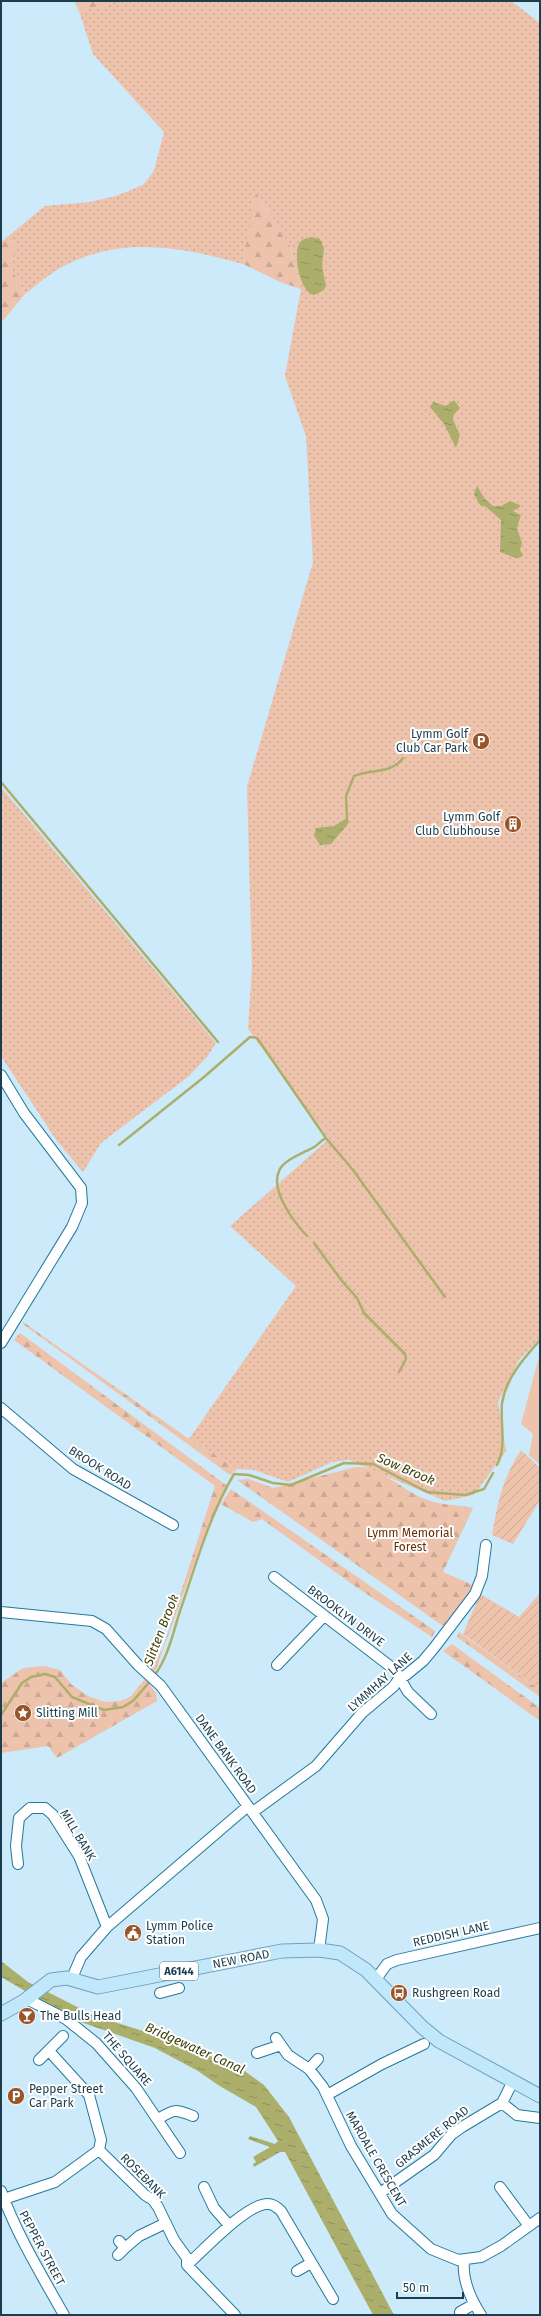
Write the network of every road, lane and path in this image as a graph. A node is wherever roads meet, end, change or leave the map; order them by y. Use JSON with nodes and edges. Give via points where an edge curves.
{"nodes":[{"id":1,"x":1,"y":1075,"type":"edge"},
{"id":2,"x":1,"y":1343,"type":"edge"},
{"id":3,"x":1,"y":1408,"type":"edge"},
{"id":4,"x":173,"y":1525,"type":"dead end"},
{"id":5,"x":486,"y":1545,"type":"dead end"},
{"id":6,"x":274,"y":1577,"type":"dead end"},
{"id":7,"x":1,"y":1612,"type":"edge"},
{"id":8,"x":323,"y":1617,"type":"junction"},
{"id":9,"x":277,"y":1665,"type":"dead end"},
{"id":10,"x":399,"y":1679,"type":"junction"},
{"id":11,"x":431,"y":1714,"type":"dead end"},
{"id":12,"x":251,"y":1809,"type":"junction"},
{"id":13,"x":18,"y":1864,"type":"dead end"},
{"id":14,"x":107,"y":1927,"type":"junction"},
{"id":15,"x":540,"y":1928,"type":"edge"},
{"id":16,"x":319,"y":1950,"type":"junction"},
{"id":17,"x":163,"y":1974,"type":"junction"},
{"id":18,"x":72,"y":1978,"type":"junction"},
{"id":19,"x":376,"y":1978,"type":"junction"},
{"id":20,"x":179,"y":1988,"type":"dead end"},
{"id":21,"x":29,"y":1997,"type":"junction"},
{"id":22,"x":1,"y":2014,"type":"edge"},
{"id":23,"x":63,"y":2036,"type":"dead end"},
{"id":24,"x":424,"y":2044,"type":"dead end"},
{"id":25,"x":49,"y":2051,"type":"junction"},
{"id":26,"x":257,"y":2053,"type":"dead end"},
{"id":27,"x":318,"y":2059,"type":"dead end"},
{"id":28,"x":39,"y":2060,"type":"dead end"},
{"id":29,"x":308,"y":2068,"type":"junction"},
{"id":30,"x":513,"y":2081,"type":"junction"},
{"id":31,"x":327,"y":2095,"type":"junction"},
{"id":32,"x":540,"y":2096,"type":"edge"},
{"id":33,"x":502,"y":2103,"type":"junction"},
{"id":34,"x":193,"y":2116,"type":"dead end"},
{"id":35,"x":540,"y":2118,"type":"edge"},
{"id":36,"x":158,"y":2119,"type":"junction"},
{"id":37,"x":99,"y":2150,"type":"junction"},
{"id":38,"x":180,"y":2153,"type":"dead end"},
{"id":39,"x":204,"y":2187,"type":"dead end"},
{"id":40,"x":500,"y":2187,"type":"dead end"},
{"id":41,"x":380,"y":2193,"type":"junction"},
{"id":42,"x":2,"y":2195,"type":"edge"},
{"id":43,"x":540,"y":2218,"type":"edge"},
{"id":44,"x":166,"y":2224,"type":"junction"},
{"id":45,"x":228,"y":2224,"type":"junction"},
{"id":46,"x":529,"y":2226,"type":"junction"},
{"id":47,"x":121,"y":2248,"type":"dead end"},
{"id":48,"x":464,"y":2260,"type":"junction"},
{"id":49,"x":311,"y":2263,"type":"junction"},
{"id":50,"x":188,"y":2265,"type":"junction"},
{"id":51,"x":297,"y":2271,"type":"dead end"},
{"id":52,"x":333,"y":2299,"type":"dead end"},
{"id":53,"x":474,"y":2304,"type":"junction"},
{"id":54,"x":460,"y":2312,"type":"dead end"},
{"id":55,"x":64,"y":2315,"type":"edge"},
{"id":56,"x":235,"y":2315,"type":"edge"},
{"id":57,"x":481,"y":2315,"type":"edge"}],
"edges":[{"from":1,"to":2,"type":"street","via":[[42,1139],[76,1180],[82,1195],[80,1211],[72,1228]]},
{"from":3,"to":4,"type":"street","name":"BROOK ROAD","via":[[73,1469]]},
{"from":5,"to":10,"type":"street","name":"LYMMHAY LANE","via":[[482,1576],[475,1594],[423,1661]]},
{"from":6,"to":8,"type":"street","name":"BROOKLYN DRIVE"},
{"from":7,"to":12,"type":"street","name":"DANE BANK ROAD","via":[[89,1619],[106,1629],[156,1681]]},
{"from":8,"to":9,"type":"street"},
{"from":8,"to":10,"type":"street","name":"BROOKLYN DRIVE","via":[[395,1670]]},
{"from":10,"to":11,"type":"street","name":"BROOKLYN DRIVE","via":[[408,1692]]},
{"from":10,"to":12,"type":"street","name":"LYMMHAY LANE","via":[[362,1713],[316,1766]]},
{"from":12,"to":14,"type":"street","name":"DANE BANK ROAD"},
{"from":12,"to":16,"type":"street","via":[[320,1906],[323,1919]]},
{"from":13,"to":14,"type":"street","name":"MILL BANK","via":[[16,1846],[19,1818],[30,1808],[44,1808],[53,1816],[79,1856]]},
{"from":14,"to":18,"type":"street","name":"DANE BANK ROAD","via":[[81,1957]]},
{"from":15,"to":19,"type":"street","name":"REDDISH LANE","via":[[397,1960],[387,1964]]},
{"from":16,"to":17,"type":"main road","name":"NEW ROAD","number":"A6144","via":[[282,1951]]},
{"from":16,"to":19,"type":"main road","number":"A6144","via":[[340,1953],[357,1962]]},
{"from":17,"to":18,"type":"main road","name":"NEW ROAD","number":"A6144","via":[[98,1987]]},
{"from":17,"to":20,"type":"street","via":[[164,1992]]},
{"from":18,"to":21,"type":"main road","name":"NEW ROAD","number":"A6144","via":[[57,1978]]},
{"from":19,"to":30,"type":"main road","number":"A6144","via":[[418,2023],[439,2041]]},
{"from":21,"to":22,"type":"main road","number":"A6144"},
{"from":21,"to":36,"type":"street","name":"THE SQUARE","via":[[86,2034],[136,2088]]},
{"from":23,"to":25,"type":"street"},
{"from":24,"to":31,"type":"street"},
{"from":25,"to":28,"type":"street"},
{"from":25,"to":37,"type":"street","via":[[89,2095],[101,2140]]},
{"from":26,"to":29,"type":"street","via":[[278,2042],[294,2060]]},
{"from":27,"to":29,"type":"street"},
{"from":29,"to":31,"type":"street","name":"MARDALE CRESCENT"},
{"from":30,"to":32,"type":"main road","number":"A6144"},
{"from":30,"to":33,"type":"street"},
{"from":31,"to":41,"type":"street","name":"MARDALE CRESCENT","via":[[351,2146]]},
{"from":33,"to":35,"type":"street","via":[[517,2115]]},
{"from":33,"to":41,"type":"street","name":"GRASMERE ROAD","via":[[451,2135],[434,2155]]},
{"from":34,"to":36,"type":"street","via":[[172,2110]]},
{"from":36,"to":38,"type":"street","name":"THE SQUARE"},
{"from":37,"to":42,"type":"street","via":[[55,2182]]},
{"from":37,"to":44,"type":"street","name":"ROSEBANK","via":[[144,2196],[153,2200]]},
{"from":39,"to":45,"type":"street","via":[[214,2208]]},
{"from":40,"to":46,"type":"street"},
{"from":41,"to":48,"type":"street","name":"MARDALE CRESCENT","via":[[392,2214],[431,2249]]},
{"from":42,"to":55,"type":"street","name":"PEPPER STREET","via":[[20,2236]]},
{"from":43,"to":46,"type":"street","name":"MARDALE CRESCENT"},
{"from":44,"to":47,"type":"street","via":[[139,2236]]},
{"from":44,"to":50,"type":"street","name":"ROSEBANK","via":[[187,2258]]},
{"from":45,"to":49,"type":"street","via":[[260,2205],[272,2205],[281,2211]]},
{"from":45,"to":50,"type":"street"},
{"from":46,"to":48,"type":"street","name":"MARDALE CRESCENT","via":[[494,2251],[481,2257]]},
{"from":48,"to":53,"type":"street","via":[[462,2270]]},
{"from":49,"to":51,"type":"street"},
{"from":49,"to":52,"type":"street"},
{"from":50,"to":56,"type":"street","name":"ROSEBANK"},
{"from":53,"to":54,"type":"street"},
{"from":53,"to":57,"type":"street"}]}
